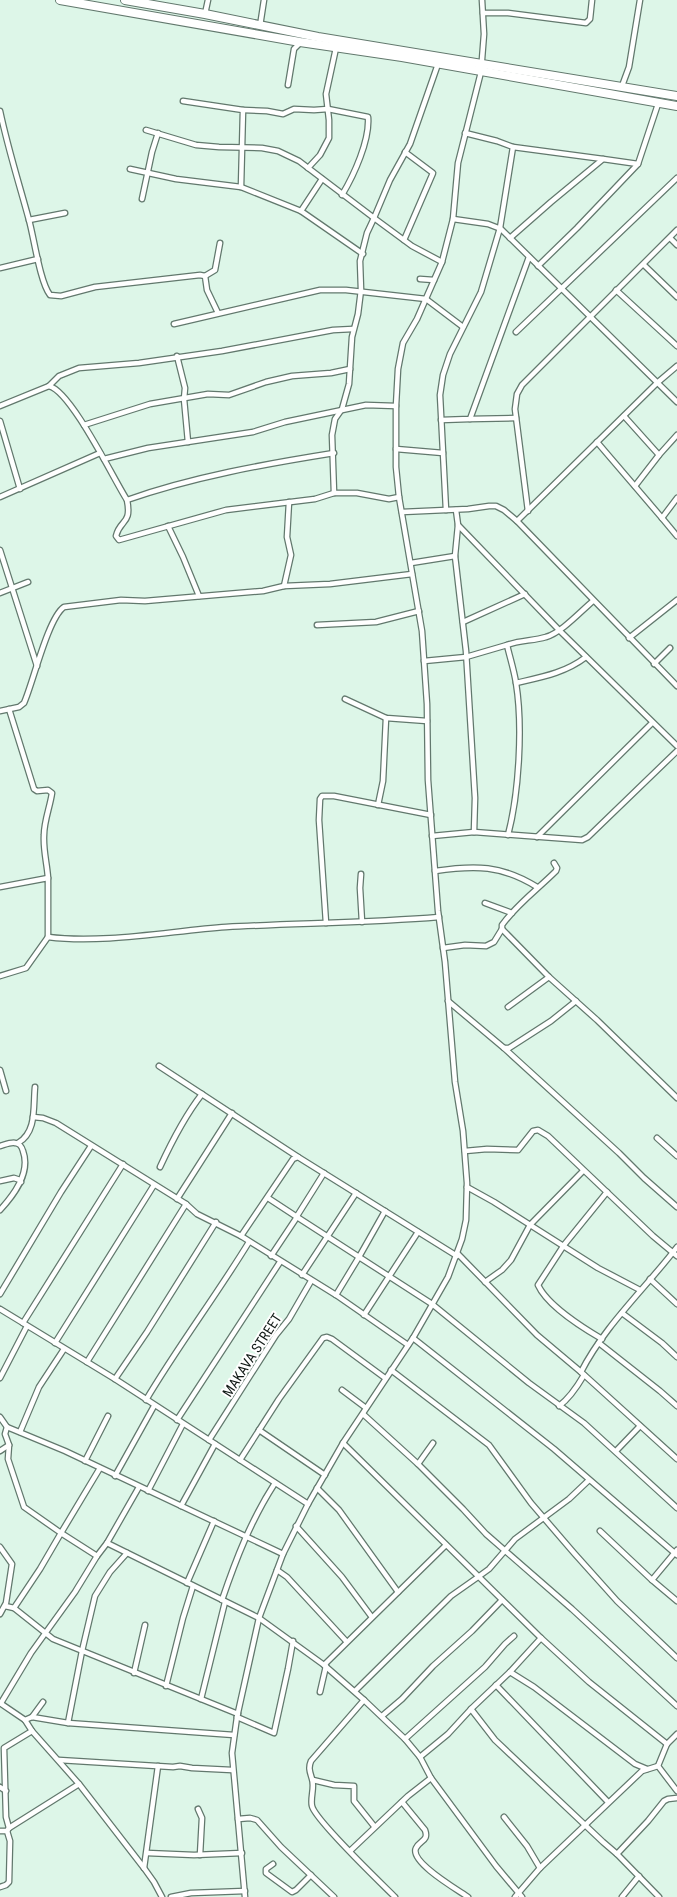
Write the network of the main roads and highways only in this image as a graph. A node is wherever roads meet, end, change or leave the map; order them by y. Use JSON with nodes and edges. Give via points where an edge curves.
{"nodes":[{"id":1,"x":60,"y":0,"type":"edge"},
{"id":2,"x":125,"y":0,"type":"edge"},
{"id":3,"x":673,"y":96,"type":"edge"},
{"id":4,"x":668,"y":104,"type":"junction"},
{"id":5,"x":677,"y":106,"type":"edge"}],
"edges":[{"from":1,"to":4,"type":"highway"},
{"from":2,"to":3,"type":"highway","via":[[302,34]]},
{"from":3,"to":4,"type":"highway"},
{"from":4,"to":5,"type":"highway"}]}
